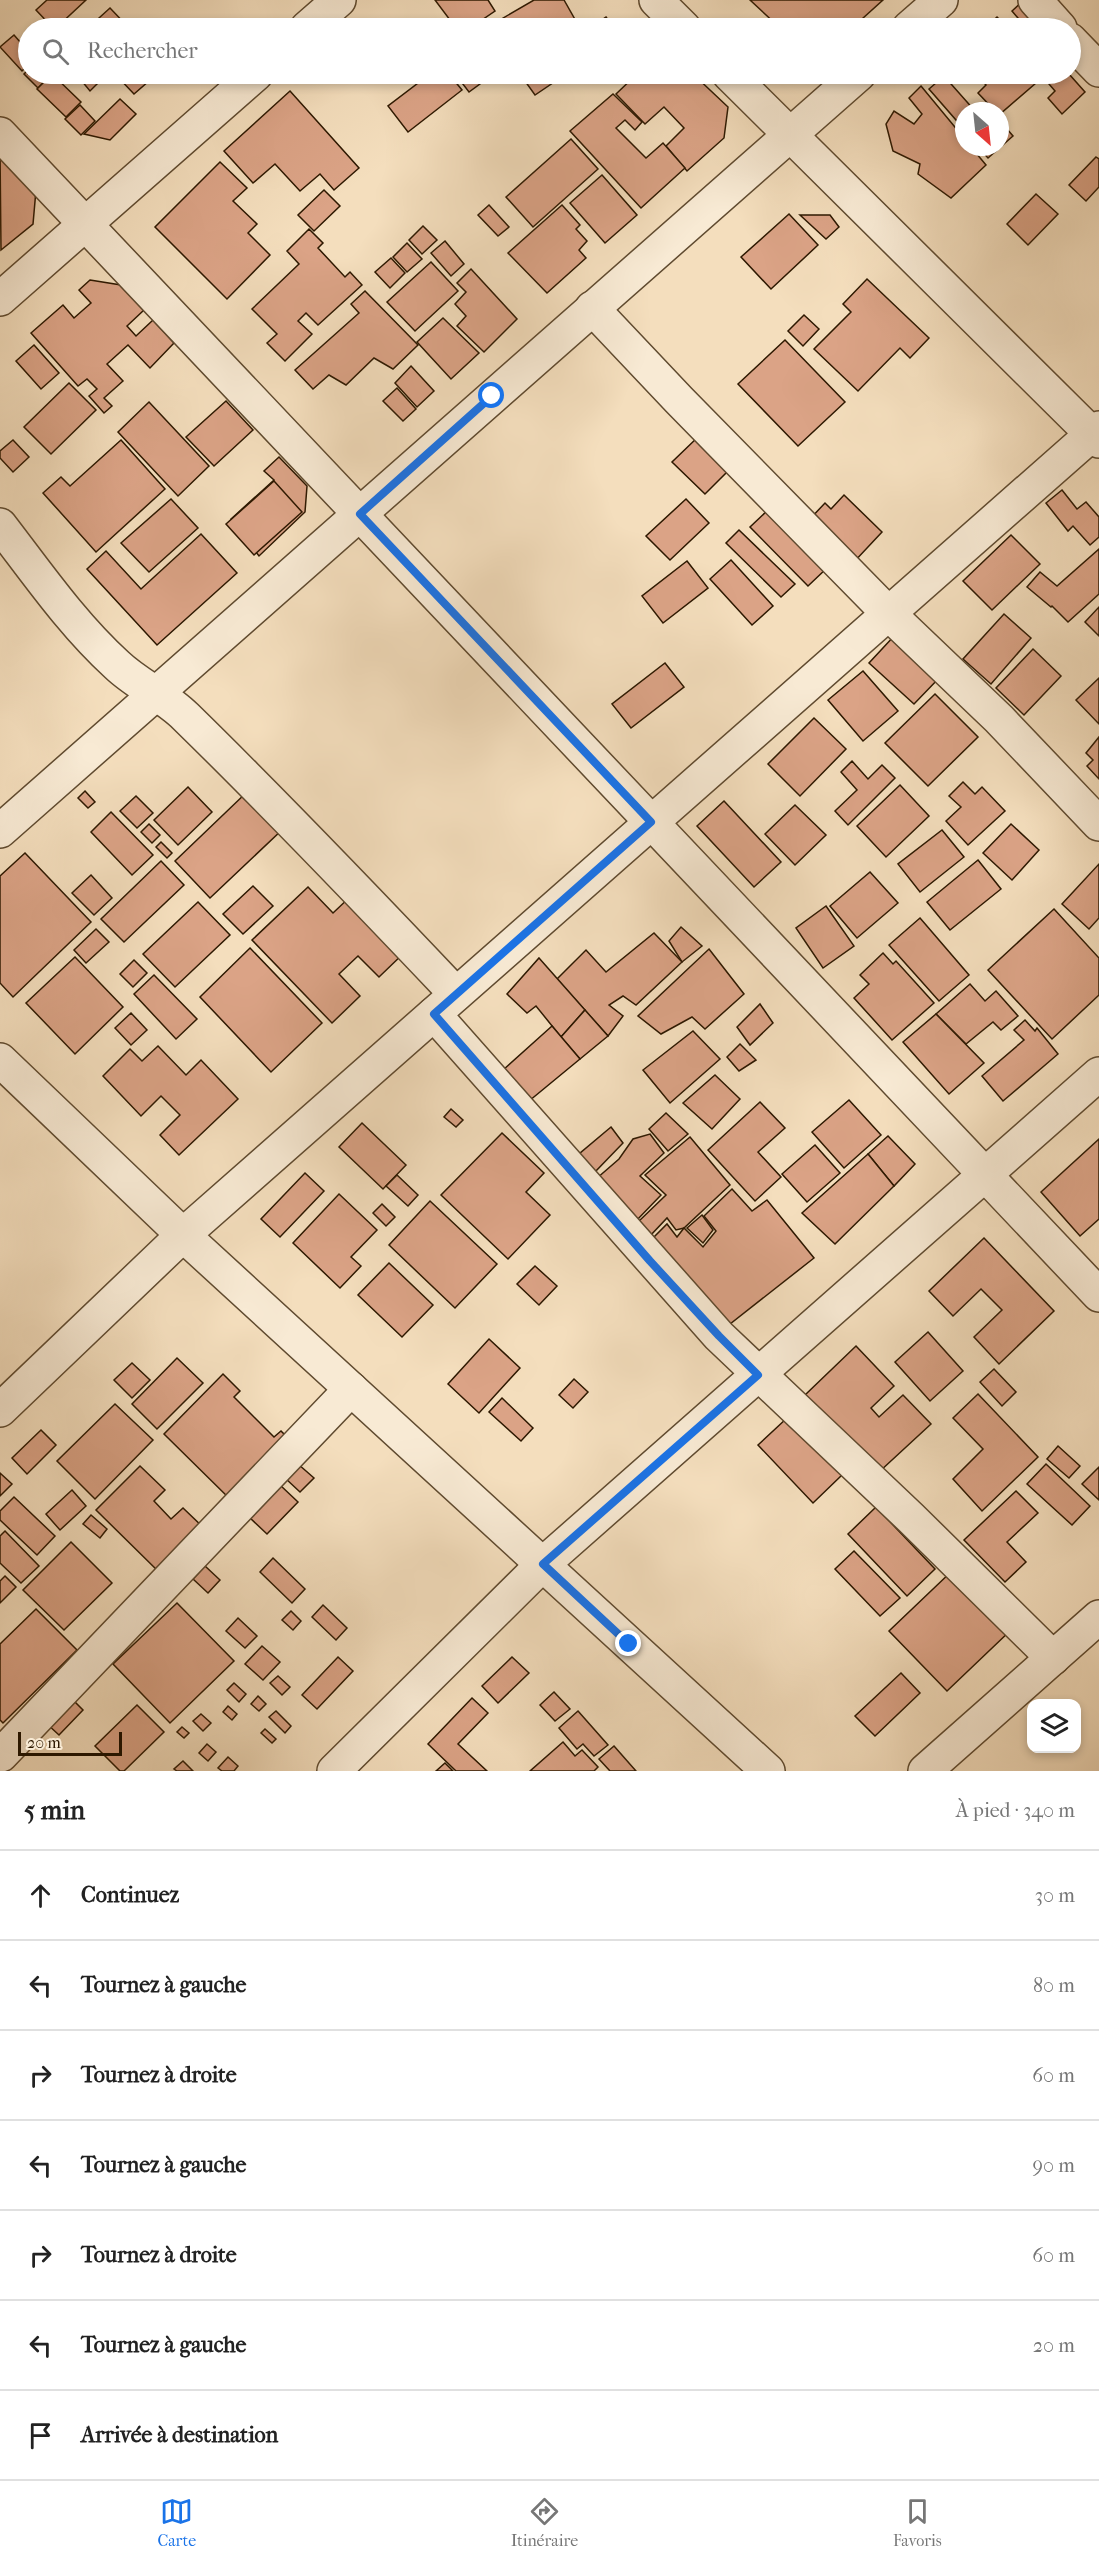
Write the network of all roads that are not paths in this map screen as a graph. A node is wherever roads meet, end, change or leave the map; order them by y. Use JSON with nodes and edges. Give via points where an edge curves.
{"nodes":[{"id":1,"x":339,"y":0,"type":"edge"},
{"id":2,"x":656,"y":0,"type":"edge"},
{"id":3,"x":941,"y":0,"type":"edge"},
{"id":4,"x":1035,"y":0,"type":"edge"},
{"id":5,"x":318,"y":18,"type":"edge"},
{"id":6,"x":674,"y":18,"type":"edge"},
{"id":7,"x":920,"y":18,"type":"edge"},
{"id":8,"x":1051,"y":18,"type":"edge"},
{"id":9,"x":1081,"y":51,"type":"edge"},
{"id":10,"x":1099,"y":70,"type":"edge"},
{"id":11,"x":245,"y":84,"type":"edge"},
{"id":12,"x":739,"y":84,"type":"edge"},
{"id":13,"x":848,"y":84,"type":"edge"},
{"id":14,"x":0,"y":134,"type":"edge"},
{"id":15,"x":790,"y":134,"type":"junction"},
{"id":16,"x":85,"y":224,"type":"junction"},
{"id":17,"x":0,"y":299,"type":"edge"},
{"id":18,"x":592,"y":308,"type":"junction"},
{"id":19,"x":1097,"y":435,"type":"edge"},
{"id":20,"x":360,"y":514,"type":"junction"},
{"id":21,"x":0,"y":525,"type":"edge"},
{"id":22,"x":888,"y":614,"type":"junction"},
{"id":23,"x":156,"y":693,"type":"junction"},
{"id":24,"x":651,"y":822,"type":"junction"},
{"id":25,"x":1099,"y":825,"type":"edge"},
{"id":26,"x":0,"y":831,"type":"edge"},
{"id":27,"x":445,"y":1004,"type":"junction"},
{"id":28,"x":0,"y":1060,"type":"edge"},
{"id":29,"x":1099,"y":1074,"type":"edge"},
{"id":30,"x":985,"y":1175,"type":"junction"},
{"id":31,"x":183,"y":1235,"type":"junction"},
{"id":32,"x":1099,"y":1295,"type":"edge"},
{"id":33,"x":758,"y":1375,"type":"junction"},
{"id":34,"x":351,"y":1389,"type":"junction"},
{"id":35,"x":0,"y":1410,"type":"edge"},
{"id":36,"x":543,"y":1564,"type":"junction"},
{"id":37,"x":1099,"y":1617,"type":"edge"},
{"id":38,"x":1053,"y":1658,"type":"junction"},
{"id":39,"x":6,"y":1760,"type":"edge"},
{"id":40,"x":334,"y":1771,"type":"edge"},
{"id":41,"x":768,"y":1771,"type":"edge"},
{"id":42,"x":925,"y":1771,"type":"edge"}],
"edges":[{"from":1,"to":5,"type":"street"},
{"from":2,"to":6,"type":"street"},
{"from":3,"to":7,"type":"street"},
{"from":4,"to":8,"type":"street"},
{"from":9,"to":10,"type":"street"},
{"from":11,"to":16,"type":"street"},
{"from":12,"to":15,"type":"street"},
{"from":13,"to":15,"type":"street"},
{"from":14,"to":16,"type":"street"},
{"from":15,"to":18,"type":"street"},
{"from":15,"to":19,"type":"street"},
{"from":16,"to":17,"type":"street"},
{"from":16,"to":20,"type":"street"},
{"from":18,"to":20,"type":"street"},
{"from":18,"to":22,"type":"street"},
{"from":19,"to":22,"type":"street"},
{"from":20,"to":23,"type":"street"},
{"from":20,"to":24,"type":"street"},
{"from":21,"to":23,"type":"street","via":[[103,651],[118,667]]},
{"from":22,"to":24,"type":"street"},
{"from":22,"to":25,"type":"street","via":[[999,719]]},
{"from":23,"to":26,"type":"street"},
{"from":23,"to":27,"type":"street","via":[[175,706],[309,838]]},
{"from":24,"to":27,"type":"street"},
{"from":24,"to":30,"type":"street"},
{"from":27,"to":31,"type":"street"},
{"from":27,"to":33,"type":"street","via":[[658,1269]]},
{"from":28,"to":31,"type":"street"},
{"from":29,"to":30,"type":"street"},
{"from":30,"to":32,"type":"street"},
{"from":30,"to":33,"type":"street"},
{"from":31,"to":34,"type":"street"},
{"from":31,"to":35,"type":"street"},
{"from":33,"to":36,"type":"street"},
{"from":33,"to":38,"type":"street"},
{"from":34,"to":36,"type":"street"},
{"from":34,"to":39,"type":"street"},
{"from":36,"to":40,"type":"street"},
{"from":36,"to":41,"type":"street"},
{"from":37,"to":38,"type":"street"},
{"from":38,"to":42,"type":"street"}]}
